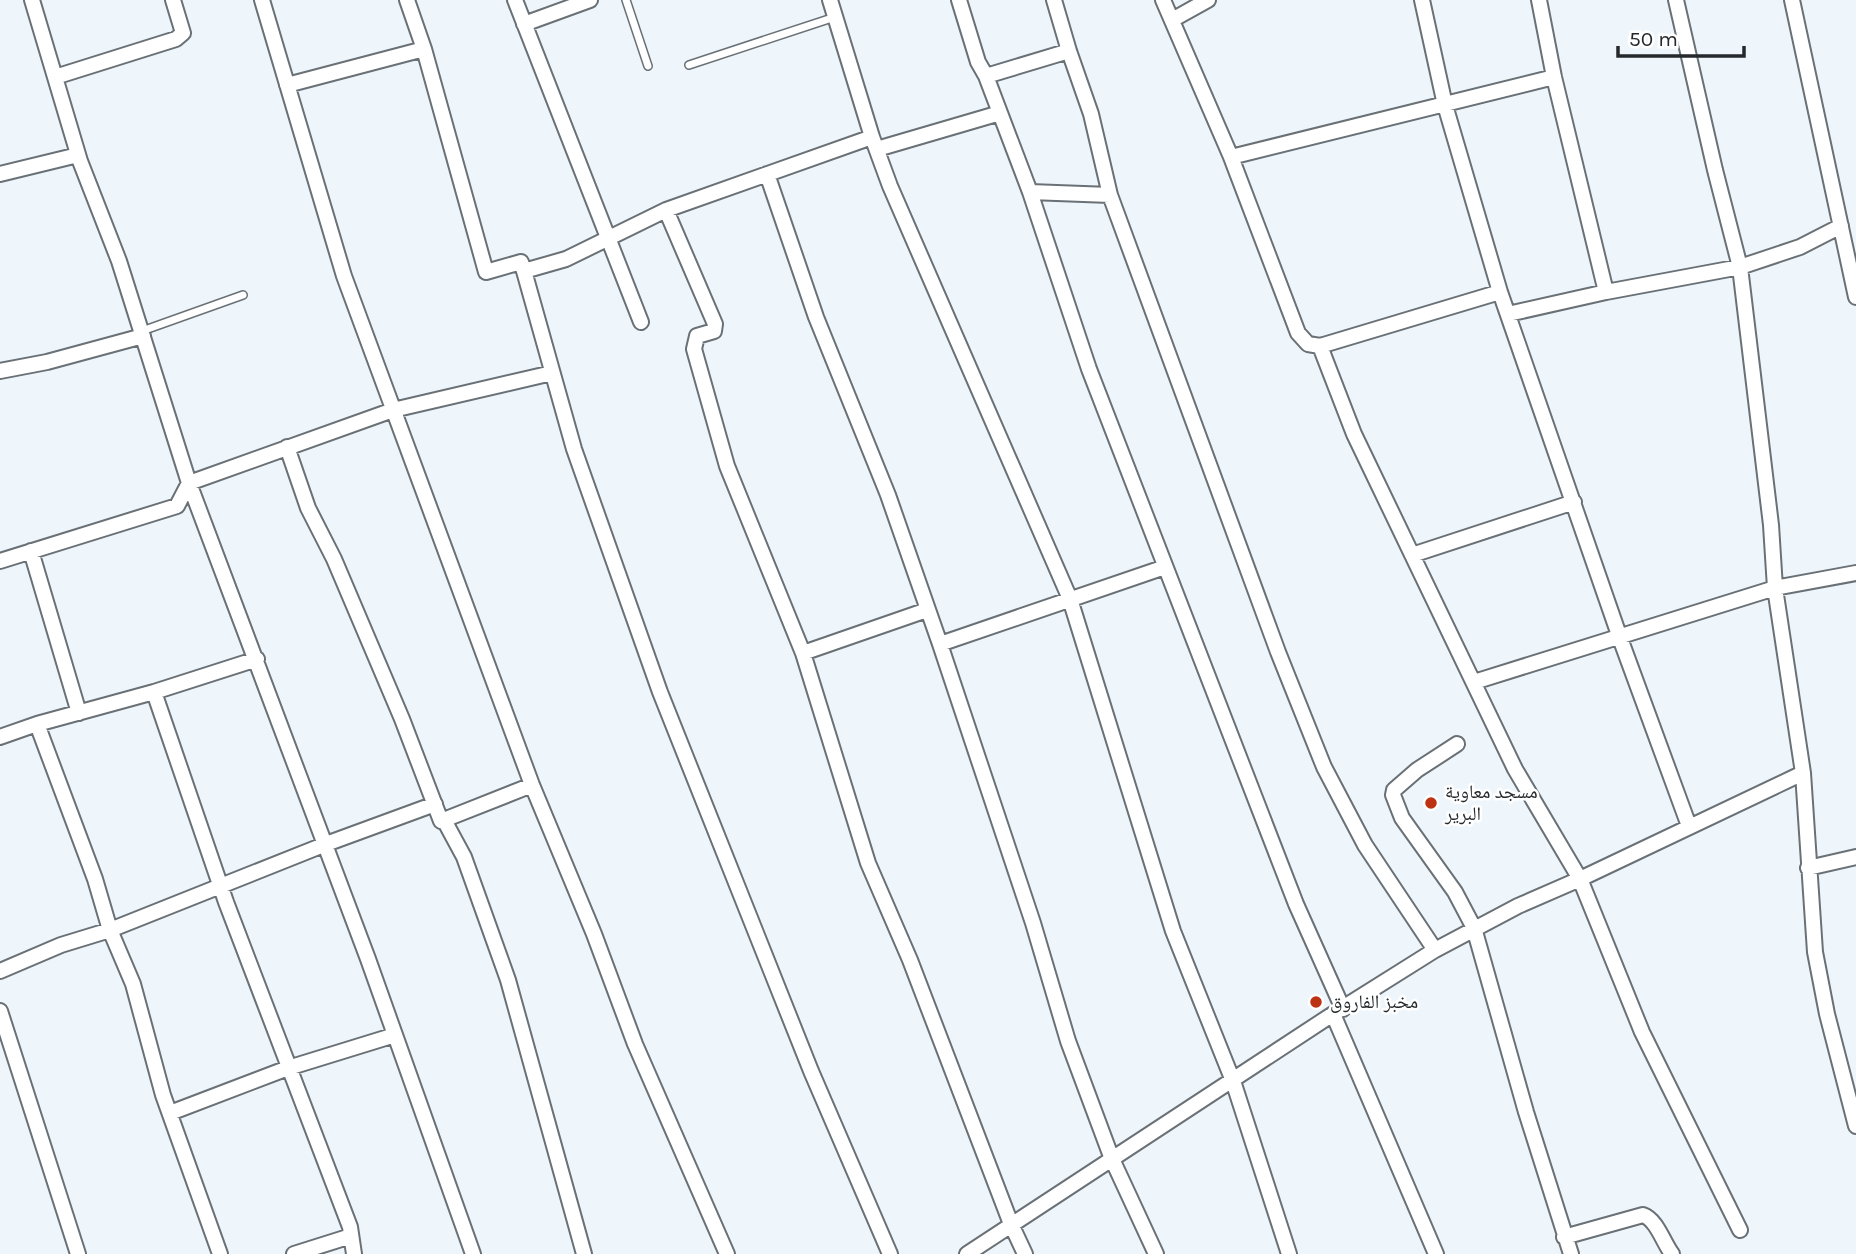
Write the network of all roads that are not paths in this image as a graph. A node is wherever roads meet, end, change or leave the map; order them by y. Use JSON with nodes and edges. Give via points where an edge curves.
{"nodes":[{"id":1,"x":32,"y":0,"type":"edge"},
{"id":2,"x":173,"y":0,"type":"edge"},
{"id":3,"x":262,"y":0,"type":"edge"},
{"id":4,"x":407,"y":0,"type":"edge"},
{"id":5,"x":515,"y":0,"type":"edge"},
{"id":6,"x":590,"y":0,"type":"edge"},
{"id":7,"x":626,"y":0,"type":"edge"},
{"id":8,"x":830,"y":0,"type":"edge"},
{"id":9,"x":959,"y":0,"type":"edge"},
{"id":10,"x":1054,"y":0,"type":"edge"},
{"id":11,"x":1163,"y":0,"type":"edge"},
{"id":12,"x":1208,"y":0,"type":"edge"},
{"id":13,"x":1422,"y":0,"type":"edge"},
{"id":14,"x":1539,"y":0,"type":"edge"},
{"id":15,"x":1676,"y":0,"type":"edge"},
{"id":16,"x":1792,"y":0,"type":"edge"},
{"id":17,"x":835,"y":17,"type":"junction"},
{"id":18,"x":1172,"y":20,"type":"junction"},
{"id":19,"x":524,"y":24,"type":"junction"},
{"id":20,"x":424,"y":49,"type":"junction"},
{"id":21,"x":1069,"y":51,"type":"junction"},
{"id":22,"x":690,"y":65,"type":"dead end"},
{"id":23,"x":648,"y":66,"type":"dead end"},
{"id":24,"x":55,"y":76,"type":"junction"},
{"id":25,"x":986,"y":76,"type":"junction"},
{"id":26,"x":1554,"y":77,"type":"junction"},
{"id":27,"x":287,"y":85,"type":"junction"},
{"id":28,"x":1445,"y":105,"type":"junction"},
{"id":29,"x":1000,"y":113,"type":"junction"},
{"id":30,"x":874,"y":143,"type":"junction"},
{"id":31,"x":78,"y":155,"type":"junction"},
{"id":32,"x":1231,"y":157,"type":"junction"},
{"id":33,"x":0,"y":174,"type":"edge"},
{"id":34,"x":767,"y":174,"type":"junction"},
{"id":35,"x":1030,"y":192,"type":"junction"},
{"id":36,"x":1110,"y":195,"type":"junction"},
{"id":37,"x":666,"y":210,"type":"junction"},
{"id":38,"x":1841,"y":226,"type":"junction"},
{"id":39,"x":609,"y":238,"type":"junction"},
{"id":40,"x":1740,"y":267,"type":"junction"},
{"id":41,"x":524,"y":271,"type":"junction"},
{"id":42,"x":1500,"y":292,"type":"junction"},
{"id":43,"x":1606,"y":292,"type":"junction"},
{"id":44,"x":243,"y":295,"type":"dead end"},
{"id":45,"x":1856,"y":297,"type":"edge"},
{"id":46,"x":1508,"y":314,"type":"junction"},
{"id":47,"x":641,"y":322,"type":"dead end"},
{"id":48,"x":143,"y":334,"type":"junction"},
{"id":49,"x":1320,"y":346,"type":"junction"},
{"id":50,"x":0,"y":371,"type":"edge"},
{"id":51,"x":552,"y":373,"type":"junction"},
{"id":52,"x":393,"y":410,"type":"junction"},
{"id":53,"x":287,"y":447,"type":"junction"},
{"id":54,"x":189,"y":483,"type":"junction"},
{"id":55,"x":1574,"y":502,"type":"junction"},
{"id":56,"x":31,"y":551,"type":"junction"},
{"id":57,"x":1412,"y":555,"type":"junction"},
{"id":58,"x":0,"y":561,"type":"edge"},
{"id":59,"x":1166,"y":567,"type":"junction"},
{"id":60,"x":1856,"y":573,"type":"edge"},
{"id":61,"x":1775,"y":588,"type":"junction"},
{"id":62,"x":1070,"y":599,"type":"junction"},
{"id":63,"x":927,"y":610,"type":"junction"},
{"id":64,"x":1620,"y":638,"type":"junction"},
{"id":65,"x":940,"y":644,"type":"junction"},
{"id":66,"x":803,"y":653,"type":"junction"},
{"id":67,"x":257,"y":659,"type":"junction"},
{"id":68,"x":1474,"y":682,"type":"junction"},
{"id":69,"x":154,"y":692,"type":"junction"},
{"id":70,"x":79,"y":713,"type":"junction"},
{"id":71,"x":37,"y":724,"type":"junction"},
{"id":72,"x":0,"y":737,"type":"edge"},
{"id":73,"x":1457,"y":744,"type":"dead end"},
{"id":74,"x":1803,"y":773,"type":"junction"},
{"id":75,"x":532,"y":785,"type":"junction"},
{"id":76,"x":435,"y":804,"type":"junction"},
{"id":77,"x":444,"y":820,"type":"junction"},
{"id":78,"x":1689,"y":826,"type":"junction"},
{"id":79,"x":326,"y":844,"type":"junction"},
{"id":80,"x":1856,"y":858,"type":"edge"},
{"id":81,"x":1808,"y":867,"type":"junction"},
{"id":82,"x":1580,"y":880,"type":"junction"},
{"id":83,"x":220,"y":885,"type":"junction"},
{"id":84,"x":1474,"y":928,"type":"junction"},
{"id":85,"x":110,"y":930,"type":"junction"},
{"id":86,"x":1435,"y":950,"type":"junction"},
{"id":87,"x":0,"y":971,"type":"edge"},
{"id":88,"x":0,"y":1011,"type":"edge"},
{"id":89,"x":1338,"y":1011,"type":"junction"},
{"id":90,"x":395,"y":1035,"type":"junction"},
{"id":91,"x":288,"y":1068,"type":"junction"},
{"id":92,"x":1233,"y":1081,"type":"junction"},
{"id":93,"x":170,"y":1113,"type":"junction"},
{"id":94,"x":1856,"y":1126,"type":"edge"},
{"id":95,"x":1112,"y":1160,"type":"junction"},
{"id":96,"x":1012,"y":1224,"type":"junction"},
{"id":97,"x":1740,"y":1230,"type":"dead end"},
{"id":98,"x":351,"y":1236,"type":"junction"},
{"id":99,"x":1564,"y":1237,"type":"junction"},
{"id":100,"x":78,"y":1254,"type":"edge"},
{"id":101,"x":220,"y":1254,"type":"edge"},
{"id":102,"x":294,"y":1254,"type":"edge"},
{"id":103,"x":354,"y":1254,"type":"edge"},
{"id":104,"x":473,"y":1254,"type":"edge"},
{"id":105,"x":584,"y":1254,"type":"edge"},
{"id":106,"x":727,"y":1254,"type":"edge"},
{"id":107,"x":890,"y":1254,"type":"edge"},
{"id":108,"x":967,"y":1254,"type":"edge"},
{"id":109,"x":1025,"y":1254,"type":"edge"},
{"id":110,"x":1156,"y":1254,"type":"edge"},
{"id":111,"x":1289,"y":1254,"type":"edge"},
{"id":112,"x":1436,"y":1254,"type":"edge"},
{"id":113,"x":1571,"y":1254,"type":"edge"},
{"id":114,"x":1672,"y":1254,"type":"edge"}],
"edges":[{"from":1,"to":24,"type":"street"},
{"from":2,"to":24,"type":"street","via":[[183,33],[176,39]]},
{"from":3,"to":27,"type":"street"},
{"from":4,"to":20,"type":"street"},
{"from":5,"to":19,"type":"street"},
{"from":6,"to":19,"type":"street"},
{"from":7,"to":23,"type":"lane"},
{"from":8,"to":17,"type":"street"},
{"from":9,"to":25,"type":"street"},
{"from":10,"to":21,"type":"street"},
{"from":11,"to":18,"type":"street"},
{"from":12,"to":18,"type":"street"},
{"from":13,"to":28,"type":"street"},
{"from":14,"to":26,"type":"street"},
{"from":15,"to":40,"type":"street"},
{"from":16,"to":38,"type":"street"},
{"from":17,"to":22,"type":"lane"},
{"from":17,"to":30,"type":"street"},
{"from":18,"to":32,"type":"street"},
{"from":19,"to":39,"type":"street"},
{"from":20,"to":27,"type":"street"},
{"from":20,"to":41,"type":"street","via":[[486,272],[521,262]]},
{"from":21,"to":25,"type":"street"},
{"from":21,"to":36,"type":"street","via":[[1091,114]]},
{"from":24,"to":31,"type":"street"},
{"from":25,"to":29,"type":"street"},
{"from":26,"to":28,"type":"street"},
{"from":26,"to":43,"type":"street"},
{"from":27,"to":52,"type":"street","via":[[344,276]]},
{"from":28,"to":32,"type":"street"},
{"from":28,"to":42,"type":"street"},
{"from":29,"to":30,"type":"street"},
{"from":29,"to":35,"type":"street"},
{"from":30,"to":34,"type":"street"},
{"from":30,"to":62,"type":"street"},
{"from":31,"to":33,"type":"street"},
{"from":31,"to":48,"type":"street"},
{"from":32,"to":49,"type":"street","via":[[1297,333],[1308,344]]},
{"from":34,"to":37,"type":"street"},
{"from":34,"to":63,"type":"street"},
{"from":35,"to":36,"type":"street"},
{"from":35,"to":59,"type":"street","via":[[1089,369]]},
{"from":36,"to":86,"type":"street","via":[[1324,767],[1365,845]]},
{"from":37,"to":39,"type":"street"},
{"from":37,"to":66,"type":"street","via":[[715,324],[714,331],[697,336],[694,349],[727,466]]},
{"from":38,"to":40,"type":"street","via":[[1800,247]]},
{"from":38,"to":45,"type":"street"},
{"from":39,"to":41,"type":"street","via":[[566,259]]},
{"from":39,"to":47,"type":"street"},
{"from":40,"to":43,"type":"street"},
{"from":40,"to":61,"type":"street"},
{"from":41,"to":51,"type":"street"},
{"from":42,"to":46,"type":"street"},
{"from":42,"to":49,"type":"street"},
{"from":43,"to":46,"type":"street"},
{"from":44,"to":48,"type":"lane"},
{"from":46,"to":55,"type":"street"},
{"from":48,"to":50,"type":"street"},
{"from":48,"to":54,"type":"street"},
{"from":49,"to":57,"type":"street","via":[[1354,434]]},
{"from":51,"to":52,"type":"street"},
{"from":51,"to":107,"type":"street","via":[[574,449],[660,692]]},
{"from":52,"to":53,"type":"street"},
{"from":52,"to":75,"type":"street"},
{"from":53,"to":54,"type":"street"},
{"from":53,"to":76,"type":"street","via":[[308,508],[334,559]]},
{"from":54,"to":56,"type":"street","via":[[177,506]]},
{"from":54,"to":67,"type":"street"},
{"from":55,"to":57,"type":"street"},
{"from":55,"to":64,"type":"street"},
{"from":56,"to":58,"type":"street"},
{"from":56,"to":70,"type":"street"},
{"from":57,"to":68,"type":"street"},
{"from":59,"to":62,"type":"street"},
{"from":59,"to":89,"type":"street"},
{"from":60,"to":61,"type":"street"},
{"from":61,"to":64,"type":"street"},
{"from":61,"to":74,"type":"street"},
{"from":62,"to":65,"type":"street"},
{"from":62,"to":92,"type":"street","via":[[1173,931]]},
{"from":63,"to":65,"type":"street"},
{"from":63,"to":66,"type":"street"},
{"from":64,"to":68,"type":"street"},
{"from":64,"to":78,"type":"street"},
{"from":65,"to":95,"type":"street","via":[[1068,1041]]},
{"from":66,"to":96,"type":"street","via":[[868,863]]},
{"from":67,"to":69,"type":"street"},
{"from":67,"to":79,"type":"street"},
{"from":68,"to":82,"type":"street","via":[[1515,769]]},
{"from":69,"to":70,"type":"street"},
{"from":69,"to":83,"type":"street"},
{"from":70,"to":71,"type":"street"},
{"from":71,"to":72,"type":"street"},
{"from":71,"to":85,"type":"street"},
{"from":73,"to":84,"type":"street","via":[[1418,770],[1393,795],[1402,818],[1455,892]]},
{"from":74,"to":78,"type":"street"},
{"from":74,"to":81,"type":"street"},
{"from":75,"to":77,"type":"street"},
{"from":75,"to":106,"type":"street","via":[[635,1044]]},
{"from":76,"to":77,"type":"street"},
{"from":76,"to":79,"type":"street"},
{"from":77,"to":105,"type":"street","via":[[464,858],[508,980]]},
{"from":78,"to":82,"type":"street"},
{"from":79,"to":83,"type":"street"},
{"from":79,"to":90,"type":"street"},
{"from":80,"to":81,"type":"street"},
{"from":81,"to":94,"type":"street","via":[[1815,952]]},
{"from":82,"to":84,"type":"street"},
{"from":82,"to":97,"type":"street","via":[[1642,1032]]},
{"from":83,"to":85,"type":"street"},
{"from":83,"to":91,"type":"street"},
{"from":84,"to":86,"type":"street"},
{"from":84,"to":99,"type":"street"},
{"from":85,"to":87,"type":"street"},
{"from":85,"to":93,"type":"street","via":[[133,984]]},
{"from":86,"to":89,"type":"street"},
{"from":88,"to":100,"type":"street"},
{"from":89,"to":92,"type":"street"},
{"from":89,"to":112,"type":"street"},
{"from":90,"to":91,"type":"street"},
{"from":90,"to":104,"type":"street"},
{"from":91,"to":93,"type":"street"},
{"from":91,"to":98,"type":"street"},
{"from":92,"to":95,"type":"street"},
{"from":92,"to":111,"type":"street"},
{"from":93,"to":101,"type":"street"},
{"from":95,"to":96,"type":"street"},
{"from":95,"to":110,"type":"street"},
{"from":96,"to":108,"type":"street"},
{"from":96,"to":109,"type":"street"},
{"from":98,"to":102,"type":"street"},
{"from":98,"to":103,"type":"street"},
{"from":99,"to":113,"type":"street"},
{"from":99,"to":114,"type":"street","via":[[1643,1214],[1653,1221]]}]}
